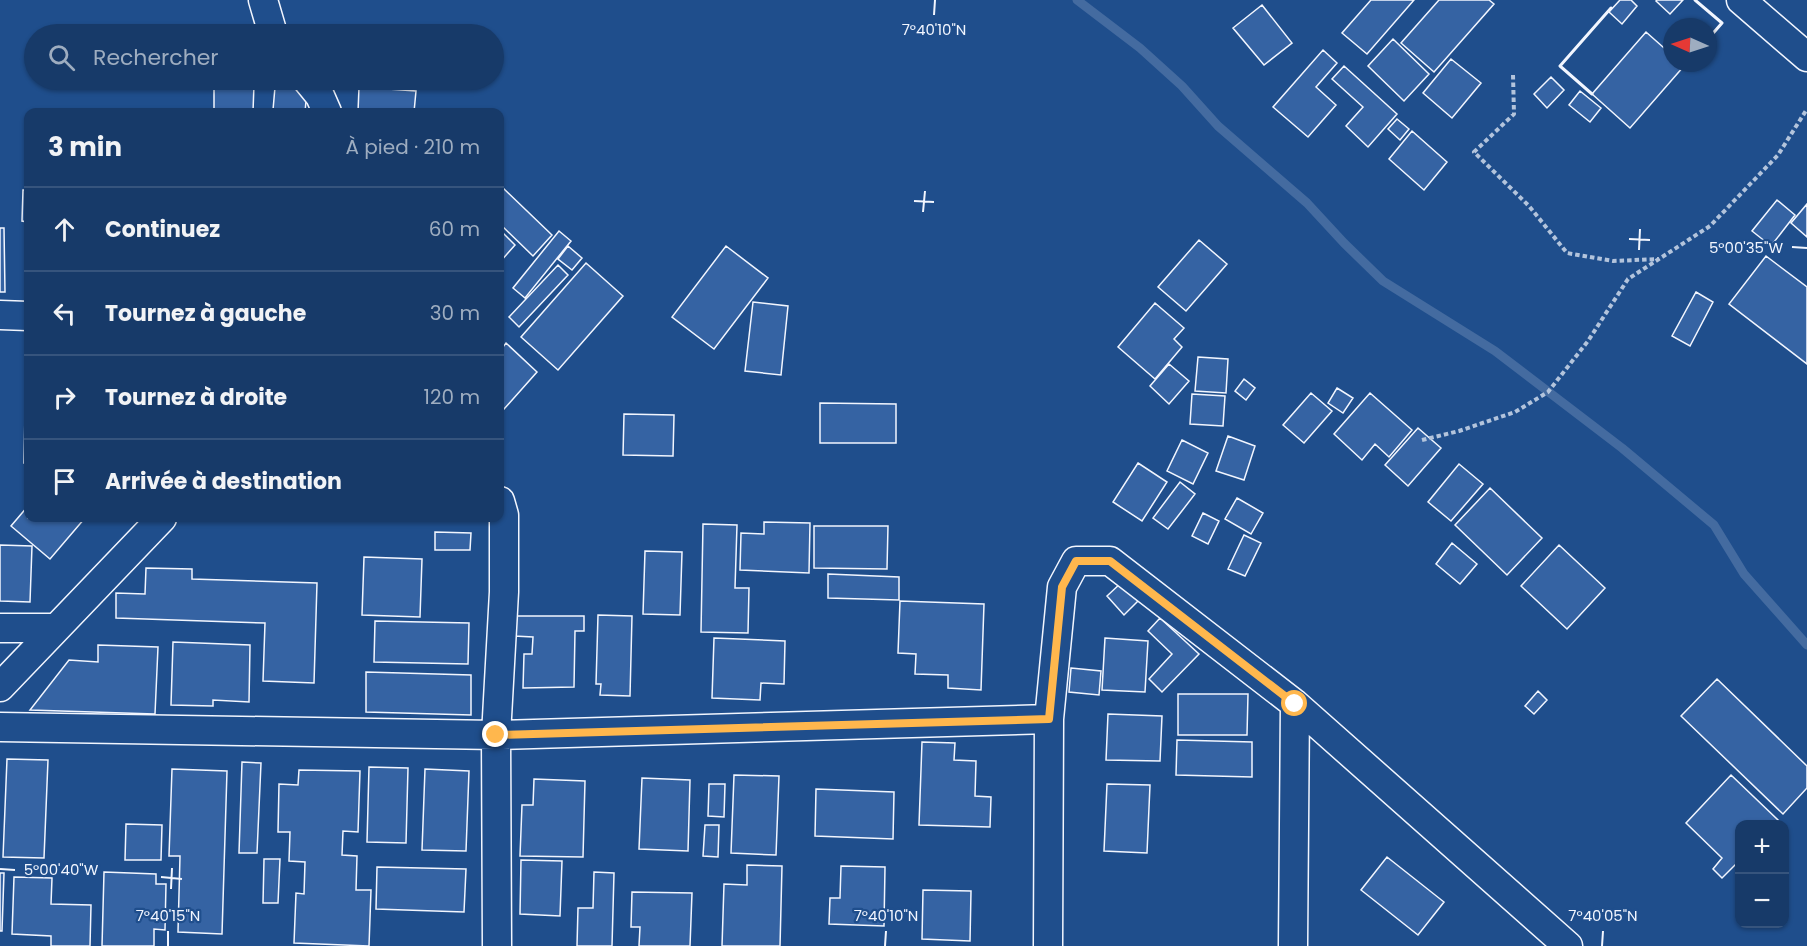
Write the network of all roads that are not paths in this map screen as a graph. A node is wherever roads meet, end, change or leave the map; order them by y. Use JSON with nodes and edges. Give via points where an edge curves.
{"nodes":[{"id":1,"x":263,"y":0,"type":"edge"},
{"id":2,"x":1741,"y":0,"type":"edge"},
{"id":3,"x":270,"y":24,"type":"edge"},
{"id":4,"x":1807,"y":57,"type":"edge"},
{"id":5,"x":315,"y":90,"type":"edge"},
{"id":6,"x":325,"y":108,"type":"edge"},
{"id":7,"x":0,"y":315,"type":"edge"},
{"id":8,"x":24,"y":316,"type":"edge"},
{"id":9,"x":158,"y":522,"type":"edge"},
{"id":10,"x":504,"y":522,"type":"edge"},
{"id":11,"x":0,"y":628,"type":"edge"},
{"id":12,"x":56,"y":628,"type":"junction"},
{"id":13,"x":0,"y":687,"type":"edge"},
{"id":14,"x":1295,"y":704,"type":"junction"},
{"id":15,"x":1049,"y":719,"type":"junction"},
{"id":16,"x":0,"y":727,"type":"edge"},
{"id":17,"x":496,"y":735,"type":"junction"},
{"id":18,"x":497,"y":946,"type":"edge"},
{"id":19,"x":1048,"y":946,"type":"edge"},
{"id":20,"x":1293,"y":946,"type":"edge"},
{"id":21,"x":1568,"y":946,"type":"edge"}],
"edges":[{"from":1,"to":3,"type":"street"},
{"from":2,"to":4,"type":"street"},
{"from":5,"to":6,"type":"street"},
{"from":7,"to":8,"type":"street"},
{"from":9,"to":12,"type":"street"},
{"from":10,"to":17,"type":"street"},
{"from":11,"to":12,"type":"street"},
{"from":12,"to":13,"type":"street"},
{"from":14,"to":15,"type":"street","via":[[1110,561],[1076,561],[1062,587]]},
{"from":14,"to":20,"type":"street"},
{"from":14,"to":21,"type":"street"},
{"from":15,"to":17,"type":"street"},
{"from":15,"to":19,"type":"street"},
{"from":16,"to":17,"type":"street"},
{"from":17,"to":18,"type":"street"}]}
